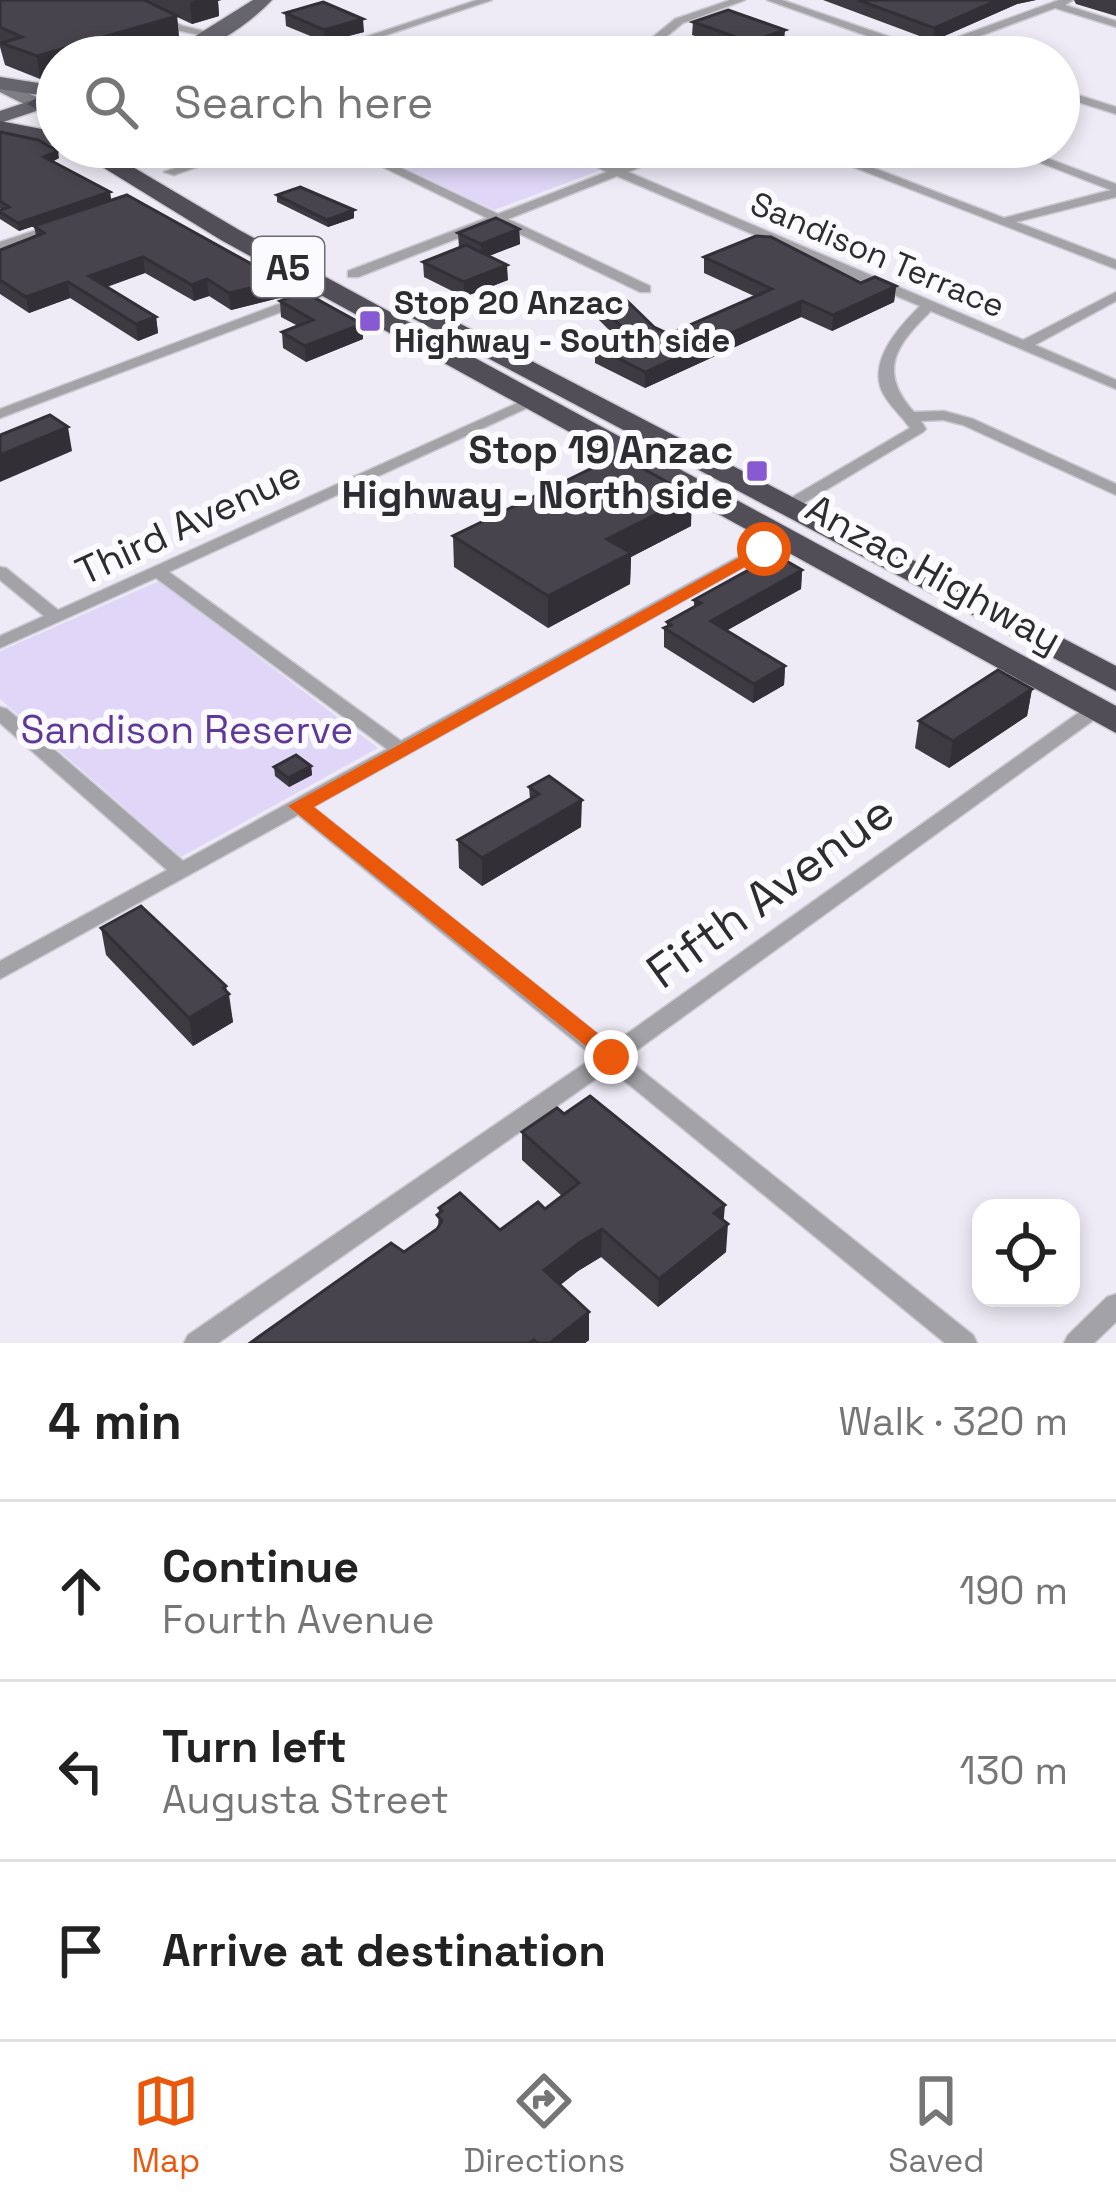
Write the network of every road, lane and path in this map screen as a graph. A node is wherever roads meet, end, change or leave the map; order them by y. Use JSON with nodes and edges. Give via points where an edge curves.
{"nodes":[{"id":1,"x":118,"y":0,"type":"edge"},
{"id":2,"x":264,"y":0,"type":"edge"},
{"id":3,"x":284,"y":0,"type":"edge"},
{"id":4,"x":452,"y":0,"type":"edge"},
{"id":5,"x":488,"y":0,"type":"edge"},
{"id":6,"x":740,"y":0,"type":"edge"},
{"id":7,"x":772,"y":0,"type":"edge"},
{"id":8,"x":1065,"y":1,"type":"edge"},
{"id":9,"x":467,"y":6,"type":"junction"},
{"id":10,"x":365,"y":23,"type":"edge"},
{"id":11,"x":1116,"y":24,"type":"edge"},
{"id":12,"x":386,"y":32,"type":"junction"},
{"id":13,"x":215,"y":36,"type":"edge"},
{"id":14,"x":226,"y":36,"type":"edge"},
{"id":15,"x":227,"y":36,"type":"edge"},
{"id":16,"x":374,"y":36,"type":"edge"},
{"id":17,"x":661,"y":36,"type":"edge"},
{"id":18,"x":869,"y":36,"type":"edge"},
{"id":19,"x":971,"y":36,"type":"edge"},
{"id":20,"x":0,"y":84,"type":"edge"},
{"id":21,"x":1080,"y":99,"type":"edge"},
{"id":22,"x":1116,"y":111,"type":"edge"},
{"id":23,"x":34,"y":114,"type":"edge"},
{"id":24,"x":119,"y":168,"type":"edge"},
{"id":25,"x":140,"y":168,"type":"edge"},
{"id":26,"x":202,"y":168,"type":"edge"},
{"id":27,"x":392,"y":168,"type":"edge"},
{"id":28,"x":609,"y":168,"type":"edge"},
{"id":29,"x":628,"y":168,"type":"edge"},
{"id":30,"x":862,"y":168,"type":"edge"},
{"id":31,"x":1060,"y":168,"type":"edge"},
{"id":32,"x":618,"y":172,"type":"junction"},
{"id":33,"x":156,"y":189,"type":"junction"},
{"id":34,"x":1116,"y":190,"type":"edge"},
{"id":35,"x":496,"y":218,"type":"junction"},
{"id":36,"x":78,"y":220,"type":"edge"},
{"id":37,"x":1001,"y":222,"type":"junction"},
{"id":38,"x":0,"y":246,"type":"edge"},
{"id":39,"x":1116,"y":266,"type":"edge"},
{"id":40,"x":341,"y":282,"type":"junction"},
{"id":41,"x":645,"y":289,"type":"dead end"},
{"id":42,"x":1116,"y":296,"type":"edge"},
{"id":43,"x":928,"y":305,"type":"junction"},
{"id":44,"x":431,"y":335,"type":"junction"},
{"id":45,"x":1025,"y":346,"type":"junction"},
{"id":46,"x":1116,"y":385,"type":"edge"},
{"id":47,"x":533,"y":400,"type":"junction"},
{"id":48,"x":0,"y":413,"type":"edge"},
{"id":49,"x":913,"y":417,"type":"junction"},
{"id":50,"x":1116,"y":490,"type":"edge"},
{"id":51,"x":786,"y":522,"type":"junction"},
{"id":52,"x":0,"y":572,"type":"edge"},
{"id":53,"x":158,"y":572,"type":"junction"},
{"id":54,"x":914,"y":591,"type":"junction"},
{"id":55,"x":971,"y":603,"type":"junction"},
{"id":56,"x":57,"y":618,"type":"junction"},
{"id":57,"x":942,"y":625,"type":"junction"},
{"id":58,"x":0,"y":643,"type":"edge"},
{"id":59,"x":1116,"y":680,"type":"edge"},
{"id":60,"x":0,"y":713,"type":"edge"},
{"id":61,"x":1105,"y":716,"type":"edge"},
{"id":62,"x":400,"y":750,"type":"junction"},
{"id":63,"x":299,"y":806,"type":"junction"},
{"id":64,"x":181,"y":871,"type":"junction"},
{"id":65,"x":0,"y":971,"type":"edge"},
{"id":66,"x":611,"y":1057,"type":"junction"},
{"id":67,"x":1116,"y":1305,"type":"edge"},
{"id":68,"x":197,"y":1343,"type":"edge"},
{"id":69,"x":964,"y":1343,"type":"edge"},
{"id":70,"x":1077,"y":1343,"type":"edge"}],
"edges":[{"from":1,"to":13,"type":"street"},
{"from":2,"to":14,"type":"main road"},
{"from":3,"to":15,"type":"main road"},
{"from":4,"to":9,"type":"street"},
{"from":5,"to":9,"type":"street"},
{"from":6,"to":17,"type":"street","via":[[679,21]]},
{"from":7,"to":18,"type":"street"},
{"from":8,"to":11,"type":"street"},
{"from":8,"to":19,"type":"street"},
{"from":9,"to":12,"type":"street"},
{"from":10,"to":12,"type":"street"},
{"from":12,"to":16,"type":"street"},
{"from":20,"to":23,"type":"main road"},
{"from":21,"to":22,"type":"street"},
{"from":24,"to":33,"type":"highway","name":"Anzac Highway","number":"A5"},
{"from":25,"to":33,"type":"highway","name":"Anzac Highway","number":"A5"},
{"from":26,"to":33,"type":"street"},
{"from":27,"to":35,"type":"street"},
{"from":28,"to":32,"type":"street","name":"Sandison Terrace"},
{"from":29,"to":32,"type":"street"},
{"from":30,"to":37,"type":"street"},
{"from":31,"to":34,"type":"street"},
{"from":32,"to":35,"type":"street"},
{"from":32,"to":43,"type":"street","name":"Sandison Terrace"},
{"from":33,"to":40,"type":"highway","name":"Anzac Highway","number":"A5"},
{"from":34,"to":37,"type":"street"},
{"from":35,"to":40,"type":"street"},
{"from":35,"to":41,"type":"street"},
{"from":36,"to":38,"type":"street"},
{"from":37,"to":39,"type":"street"},
{"from":40,"to":44,"type":"highway","name":"Anzac Highway","number":"A5"},
{"from":40,"to":48,"type":"street"},
{"from":42,"to":45,"type":"street"},
{"from":43,"to":45,"type":"street","name":"Sandison Terrace"},
{"from":43,"to":49,"type":"street","via":[[888,359],[888,389]]},
{"from":44,"to":47,"type":"highway","name":"Anzac Highway","number":"A5"},
{"from":44,"to":51,"type":"highway","name":"Anzac Highway","number":"A5","via":[[469,336]]},
{"from":45,"to":46,"type":"street","name":"Sandison Terrace"},
{"from":47,"to":51,"type":"highway","name":"Anzac Highway","number":"A5"},
{"from":47,"to":53,"type":"street","name":"Third Avenue"},
{"from":49,"to":50,"type":"street","via":[[968,422]]},
{"from":49,"to":51,"type":"street","via":[[918,429]]},
{"from":51,"to":54,"type":"highway","name":"Anzac Highway","number":"A5"},
{"from":51,"to":62,"type":"street"},
{"from":52,"to":56,"type":"street"},
{"from":53,"to":56,"type":"street","name":"Third Avenue"},
{"from":53,"to":62,"type":"street"},
{"from":54,"to":55,"type":"highway","name":"Anzac Highway","number":"A5"},
{"from":54,"to":57,"type":"highway","name":"Anzac Highway","number":"A5"},
{"from":55,"to":57,"type":"highway","via":[[952,608]]},
{"from":55,"to":59,"type":"highway","name":"Anzac Highway","number":"A5"},
{"from":56,"to":58,"type":"street","name":"Third Avenue"},
{"from":57,"to":61,"type":"highway","name":"Anzac Highway","number":"A5"},
{"from":60,"to":64,"type":"street"},
{"from":61,"to":66,"type":"street","name":"Fifth Avenue"},
{"from":62,"to":63,"type":"street"},
{"from":63,"to":64,"type":"street"},
{"from":63,"to":66,"type":"street"},
{"from":64,"to":65,"type":"street"},
{"from":66,"to":68,"type":"street","name":"Fifth Avenue"},
{"from":66,"to":69,"type":"street"},
{"from":67,"to":70,"type":"street"}]}
